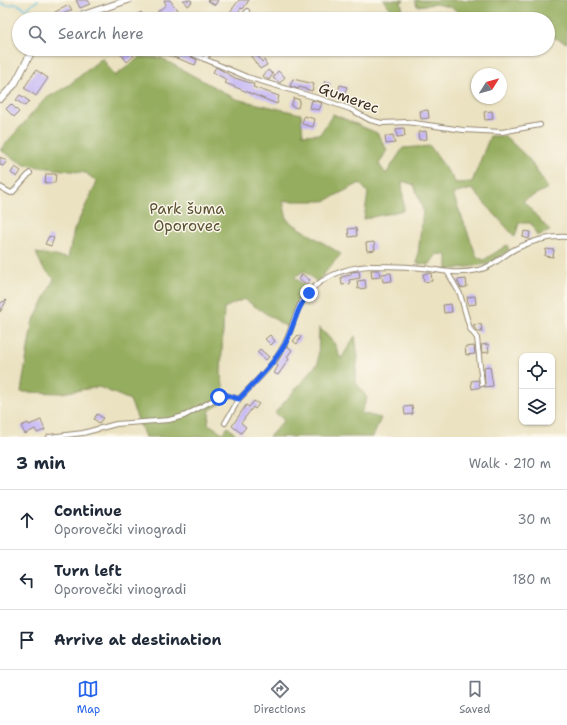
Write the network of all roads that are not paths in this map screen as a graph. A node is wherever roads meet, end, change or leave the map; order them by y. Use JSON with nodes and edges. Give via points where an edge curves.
{"nodes":[{"id":1,"x":128,"y":0,"type":"edge"},
{"id":2,"x":94,"y":11,"type":"joint"},
{"id":3,"x":91,"y":12,"type":"edge"},
{"id":4,"x":29,"y":56,"type":"edge"},
{"id":5,"x":197,"y":56,"type":"edge"},
{"id":6,"x":207,"y":56,"type":"edge"},
{"id":7,"x":204,"y":59,"type":"junction"},
{"id":8,"x":0,"y":99,"type":"edge"},
{"id":9,"x":540,"y":125,"type":"dead end"},
{"id":10,"x":30,"y":173,"type":"dead end"},
{"id":11,"x":0,"y":187,"type":"edge"},
{"id":12,"x":567,"y":237,"type":"edge"},
{"id":13,"x":448,"y":273,"type":"junction"},
{"id":14,"x":482,"y":384,"type":"dead end"},
{"id":15,"x":239,"y":399,"type":"junction"},
{"id":16,"x":225,"y":423,"type":"dead end"},
{"id":17,"x":49,"y":437,"type":"edge"}],
"edges":[{"from":1,"to":2,"type":"street"},
{"from":2,"to":3,"type":"street"},
{"from":4,"to":8,"type":"street","via":[[14,85]]},
{"from":5,"to":7,"type":"street","name":"Gumerec"},
{"from":6,"to":7,"type":"street"},
{"from":7,"to":9,"type":"street","name":"Gumerec","via":[[269,85],[324,100],[382,123],[407,122],[463,130],[502,132]]},
{"from":10,"to":11,"type":"street","via":[[13,192]]},
{"from":12,"to":13,"type":"street","via":[[554,236],[529,244],[514,250],[492,266]]},
{"from":13,"to":14,"type":"street","via":[[460,294],[470,329],[477,338]]},
{"from":13,"to":15,"type":"street","via":[[415,268],[360,266],[329,277],[302,301],[285,343],[271,366]]},
{"from":15,"to":16,"type":"street"},
{"from":15,"to":17,"type":"street","via":[[226,395],[219,397],[184,416],[169,420],[116,424],[83,433]]}]}
